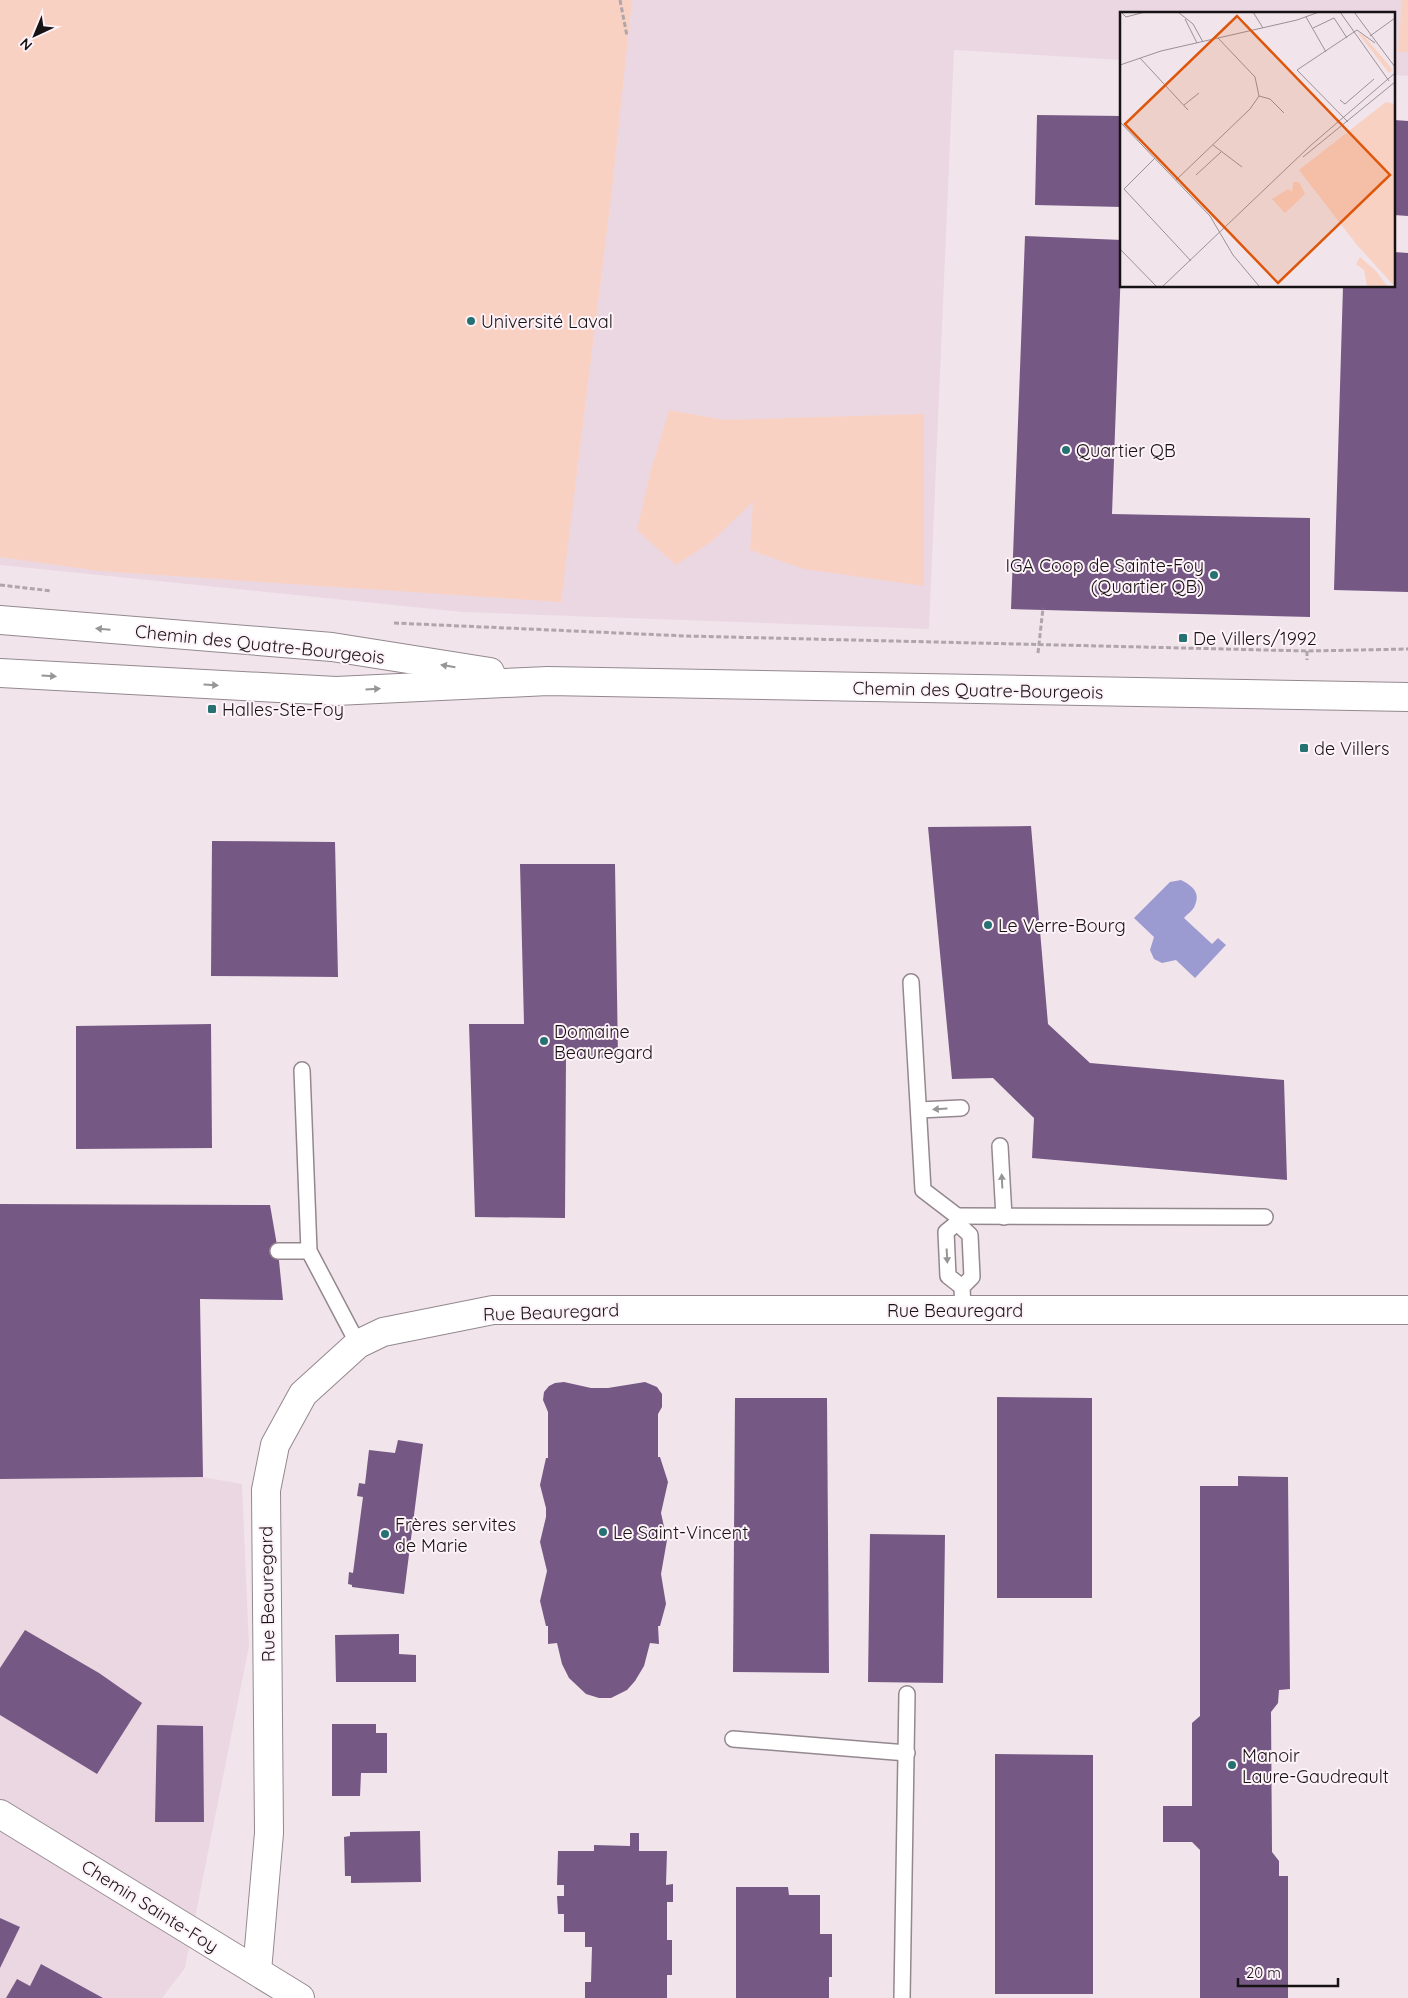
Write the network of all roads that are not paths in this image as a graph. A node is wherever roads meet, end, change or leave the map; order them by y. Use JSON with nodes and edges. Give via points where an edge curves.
{"nodes":[{"id":1,"x":0,"y":620,"type":"edge"},
{"id":2,"x":0,"y":674,"type":"edge"},
{"id":3,"x":548,"y":681,"type":"junction"},
{"id":4,"x":1408,"y":697,"type":"edge"},
{"id":5,"x":911,"y":982,"type":"dead end"},
{"id":6,"x":302,"y":1070,"type":"dead end"},
{"id":7,"x":960,"y":1108,"type":"dead end"},
{"id":8,"x":919,"y":1110,"type":"junction"},
{"id":9,"x":1000,"y":1146,"type":"dead end"},
{"id":10,"x":1004,"y":1217,"type":"junction"},
{"id":11,"x":1265,"y":1217,"type":"dead end"},
{"id":12,"x":957,"y":1220,"type":"junction"},
{"id":13,"x":278,"y":1251,"type":"dead end"},
{"id":14,"x":309,"y":1252,"type":"junction"},
{"id":15,"x":962,"y":1298,"type":"junction"},
{"id":16,"x":1408,"y":1310,"type":"edge"},
{"id":17,"x":358,"y":1344,"type":"junction"},
{"id":18,"x":908,"y":1694,"type":"dead end"},
{"id":19,"x":733,"y":1739,"type":"dead end"},
{"id":20,"x":907,"y":1753,"type":"junction"},
{"id":21,"x":0,"y":1814,"type":"edge"},
{"id":22,"x":257,"y":1972,"type":"junction"},
{"id":23,"x":300,"y":1998,"type":"edge"},
{"id":24,"x":902,"y":1998,"type":"edge"}],
"edges":[{"from":3,"to":1,"type":"main road","name":"Chemin des Quatre-Bourgeois","one_way":true,"via":[[332,648]]},
{"from":2,"to":3,"type":"main road","name":"Chemin des Quatre-Bourgeois","one_way":true,"via":[[336,691]]},
{"from":3,"to":4,"type":"main road","name":"Chemin des Quatre-Bourgeois"},
{"from":5,"to":8,"type":"lane"},
{"from":6,"to":14,"type":"lane"},
{"from":7,"to":8,"type":"lane","one_way":true},
{"from":8,"to":12,"type":"lane","via":[[923,1190]]},
{"from":10,"to":9,"type":"lane","one_way":true},
{"from":10,"to":11,"type":"lane"},
{"from":10,"to":12,"type":"lane"},
{"from":12,"to":15,"type":"lane","via":[[970,1235],[972,1277]]},
{"from":12,"to":15,"type":"lane","one_way":true,"via":[[946,1232],[948,1276]]},
{"from":13,"to":14,"type":"lane"},
{"from":14,"to":17,"type":"lane"},
{"from":15,"to":16,"type":"main road","name":"Rue Beauregard"},
{"from":15,"to":17,"type":"main road","name":"Rue Beauregard","via":[[493,1310],[383,1332]]},
{"from":17,"to":22,"type":"main road","name":"Rue Beauregard","via":[[304,1394],[275,1445],[266,1490],[269,1833]]},
{"from":18,"to":20,"type":"lane"},
{"from":19,"to":20,"type":"lane"},
{"from":20,"to":24,"type":"lane"},
{"from":21,"to":22,"type":"main road","name":"Chemin Sainte-Foy"},
{"from":22,"to":23,"type":"main road","name":"Chemin Sainte-Foy"}]}
